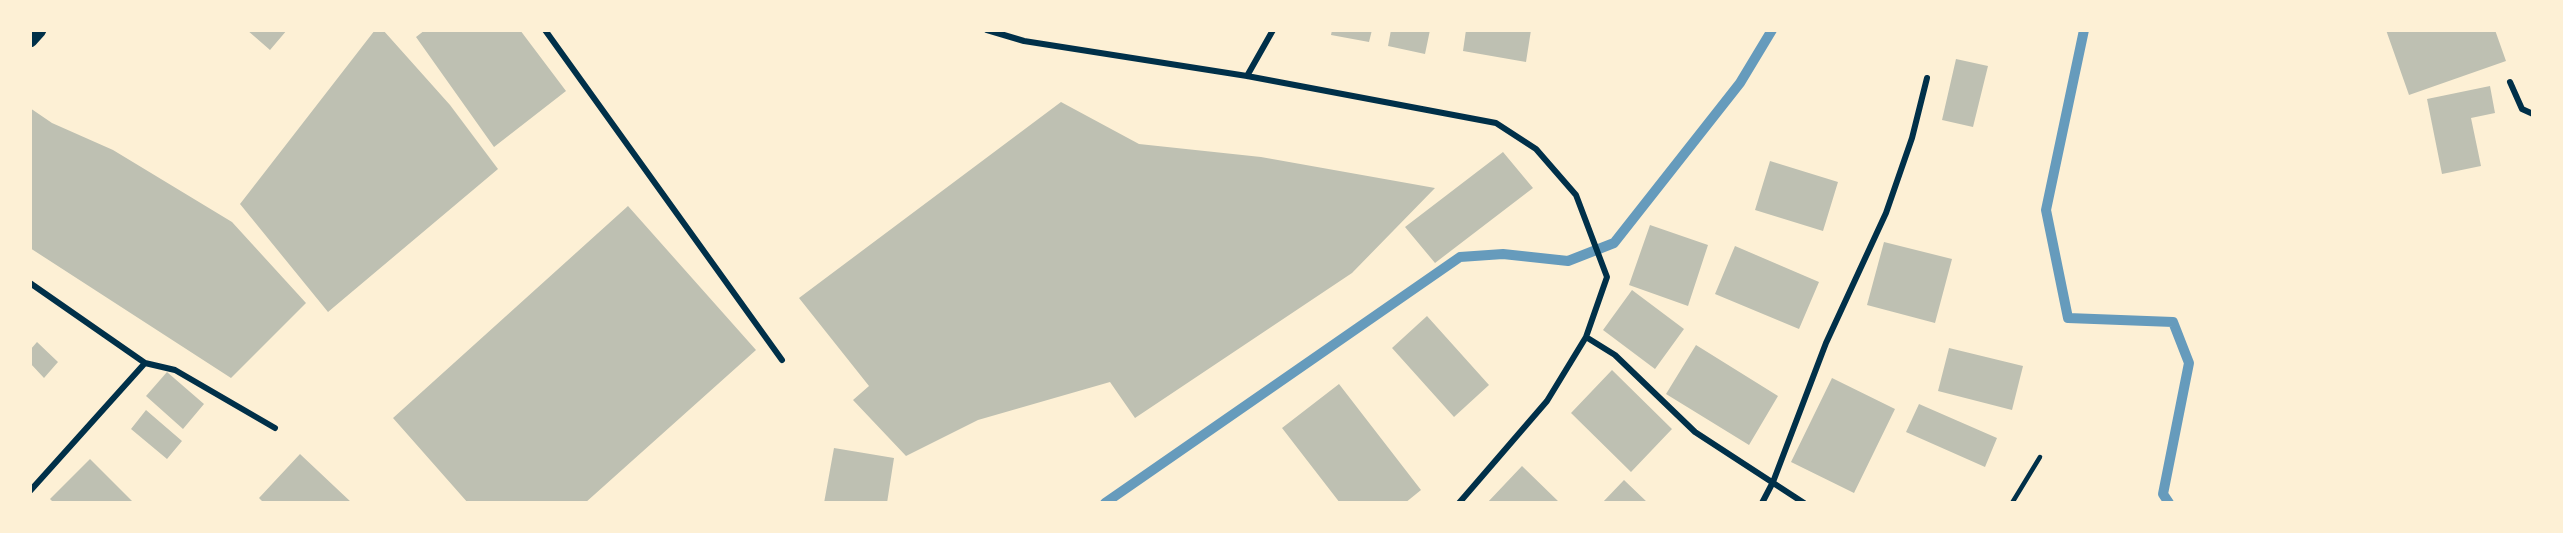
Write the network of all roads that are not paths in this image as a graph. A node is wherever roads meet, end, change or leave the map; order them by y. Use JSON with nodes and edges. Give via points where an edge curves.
{"nodes":[{"id":1,"x":39,"y":30,"type":"edge"},
{"id":2,"x":545,"y":30,"type":"edge"},
{"id":3,"x":987,"y":30,"type":"edge"},
{"id":4,"x":1274,"y":30,"type":"edge"},
{"id":5,"x":30,"y":40,"type":"edge"},
{"id":6,"x":1247,"y":76,"type":"junction"},
{"id":7,"x":1928,"y":78,"type":"dead end"},
{"id":8,"x":2510,"y":82,"type":"dead end"},
{"id":9,"x":2533,"y":114,"type":"edge"},
{"id":10,"x":30,"y":283,"type":"edge"},
{"id":11,"x":1586,"y":337,"type":"junction"},
{"id":12,"x":782,"y":360,"type":"dead end"},
{"id":13,"x":145,"y":363,"type":"junction"},
{"id":14,"x":275,"y":428,"type":"dead end"},
{"id":15,"x":2040,"y":457,"type":"dead end"},
{"id":16,"x":1773,"y":483,"type":"junction"},
{"id":17,"x":30,"y":491,"type":"edge"},
{"id":18,"x":1459,"y":503,"type":"edge"},
{"id":19,"x":1762,"y":503,"type":"edge"},
{"id":20,"x":1804,"y":503,"type":"edge"},
{"id":21,"x":2012,"y":503,"type":"edge"}],
"edges":[{"from":1,"to":5,"type":"main road"},
{"from":2,"to":12,"type":"street"},
{"from":3,"to":6,"type":"street","via":[[1024,41]]},
{"from":4,"to":6,"type":"street"},
{"from":6,"to":11,"type":"street","via":[[1496,123],[1536,149],[1576,195],[1607,278]]},
{"from":7,"to":16,"type":"street","via":[[1886,213],[1826,343]]},
{"from":8,"to":9,"type":"street","via":[[2522,109]]},
{"from":10,"to":13,"type":"street"},
{"from":11,"to":16,"type":"street","via":[[1615,355],[1695,432]]},
{"from":11,"to":18,"type":"street","via":[[1547,400]]},
{"from":13,"to":14,"type":"street","via":[[175,370]]},
{"from":13,"to":17,"type":"street"},
{"from":15,"to":21,"type":"lane"},
{"from":16,"to":19,"type":"street"},
{"from":16,"to":20,"type":"street"}]}
